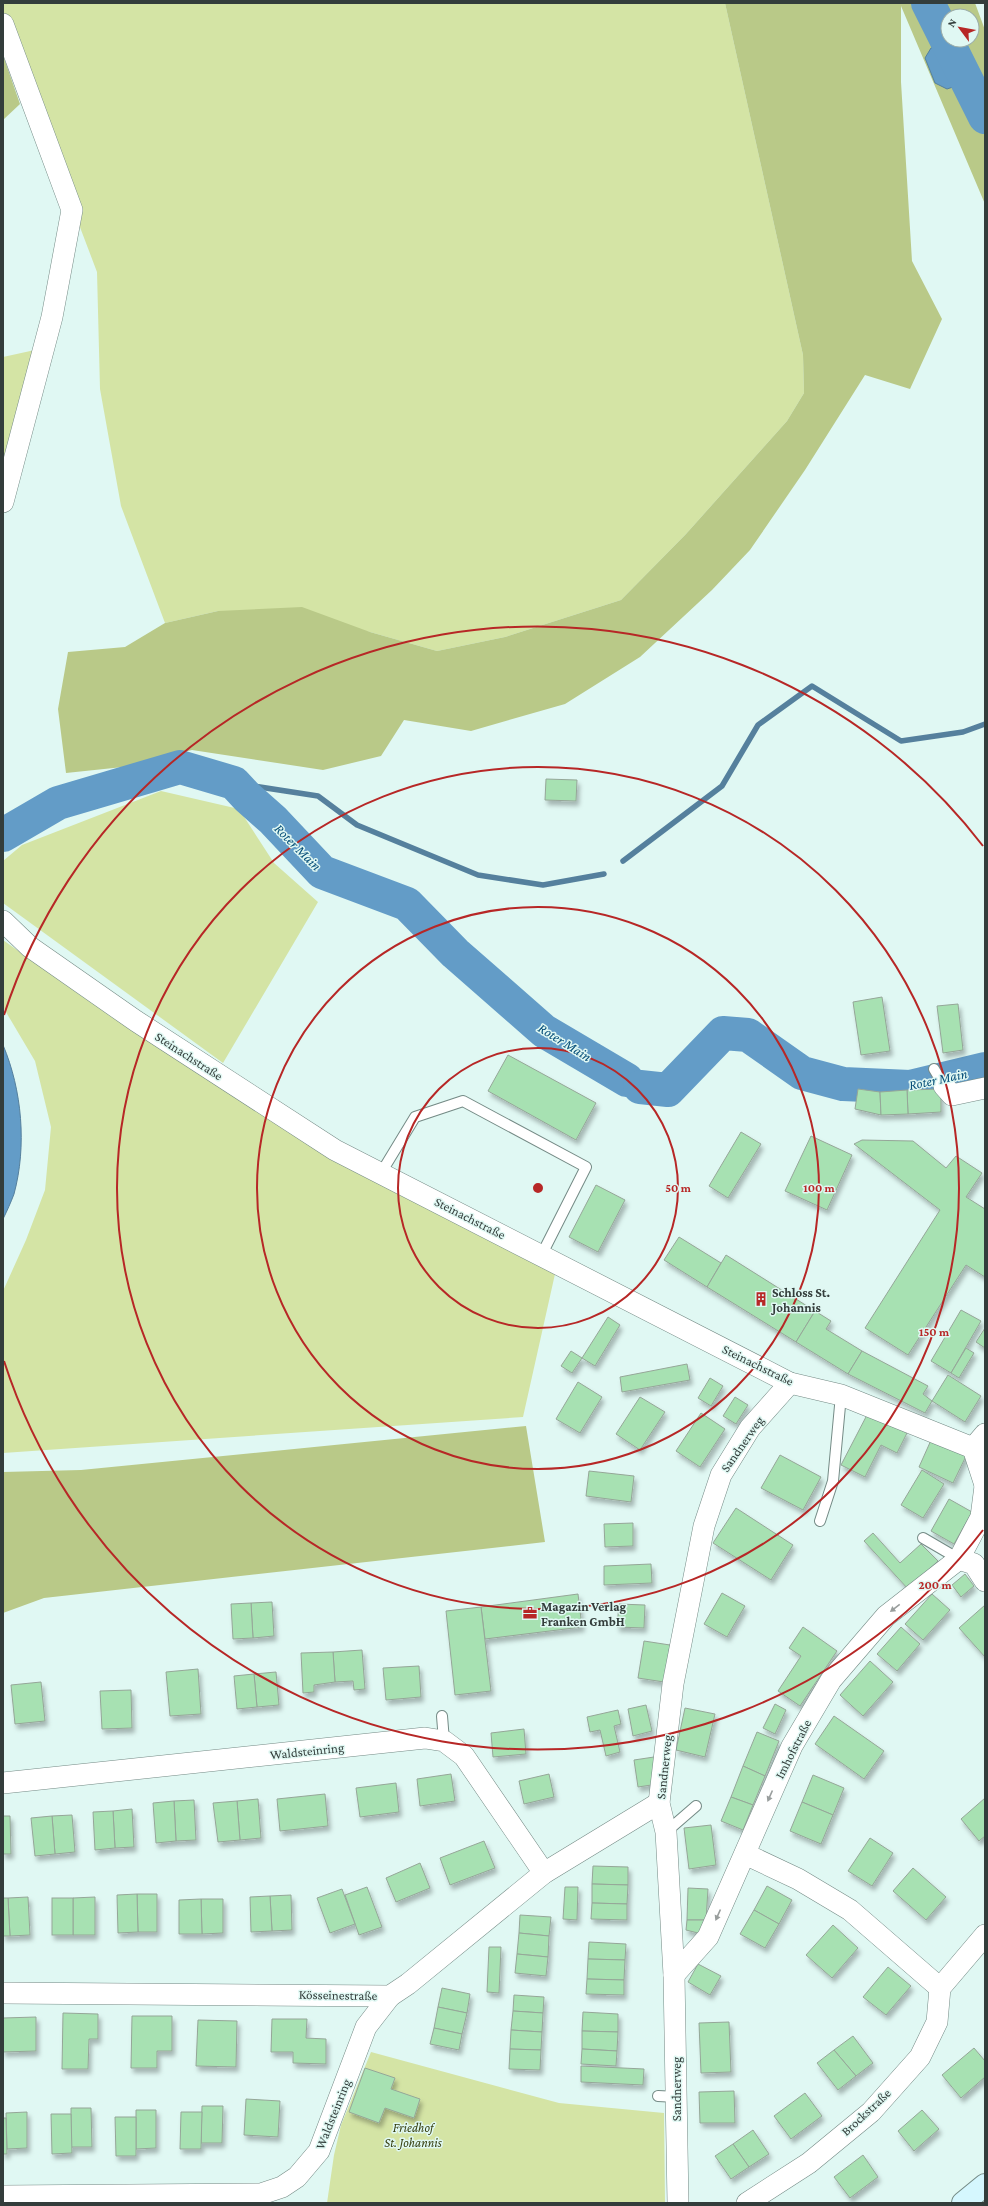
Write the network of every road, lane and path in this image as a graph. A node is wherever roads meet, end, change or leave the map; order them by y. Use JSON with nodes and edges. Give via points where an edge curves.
{"nodes":[{"id":1,"x":3,"y":24,"type":"edge"},
{"id":2,"x":3,"y":502,"type":"edge"},
{"id":3,"x":3,"y":921,"type":"edge"},
{"id":4,"x":939,"y":1077,"type":"dead end"},
{"id":5,"x":985,"y":1088,"type":"edge"},
{"id":6,"x":381,"y":1173,"type":"junction"},
{"id":7,"x":542,"y":1254,"type":"junction"},
{"id":8,"x":790,"y":1383,"type":"junction"},
{"id":9,"x":841,"y":1395,"type":"junction"},
{"id":10,"x":979,"y":1441,"type":"edge"},
{"id":11,"x":985,"y":1486,"type":"edge"},
{"id":12,"x":820,"y":1521,"type":"dead end"},
{"id":13,"x":923,"y":1538,"type":"dead end"},
{"id":14,"x":959,"y":1559,"type":"junction"},
{"id":15,"x":985,"y":1581,"type":"edge"},
{"id":16,"x":442,"y":1716,"type":"dead end"},
{"id":17,"x":444,"y":1741,"type":"junction"},
{"id":18,"x":3,"y":1783,"type":"edge"},
{"id":19,"x":659,"y":1803,"type":"junction"},
{"id":20,"x":696,"y":1806,"type":"dead end"},
{"id":21,"x":666,"y":1832,"type":"junction"},
{"id":22,"x":745,"y":1854,"type":"junction"},
{"id":23,"x":544,"y":1873,"type":"junction"},
{"id":24,"x":985,"y":1935,"type":"edge"},
{"id":25,"x":674,"y":1975,"type":"junction"},
{"id":26,"x":940,"y":1988,"type":"junction"},
{"id":27,"x":3,"y":1993,"type":"edge"},
{"id":28,"x":390,"y":1996,"type":"junction"},
{"id":29,"x":985,"y":2185,"type":"edge"},
{"id":30,"x":3,"y":2196,"type":"edge"},
{"id":31,"x":678,"y":2203,"type":"edge"},
{"id":32,"x":747,"y":2203,"type":"edge"},
{"id":33,"x":963,"y":2203,"type":"edge"}],
"edges":[{"from":1,"to":2,"type":"street","via":[[72,210],[52,317]]},
{"from":3,"to":6,"type":"street","name":"Steinachstraße","via":[[30,947],[136,1021],[335,1150]]},
{"from":4,"to":5,"type":"street","via":[[952,1094]]},
{"from":6,"to":7,"type":"street","name":"Steinachstraße"},
{"from":6,"to":7,"type":"lane","via":[[415,1117],[463,1101],[586,1167]]},
{"from":7,"to":8,"type":"street","name":"Steinachstraße"},
{"from":8,"to":9,"type":"street","name":"Steinachstraße"},
{"from":8,"to":19,"type":"street","name":"Sandnerweg","via":[[750,1428],[721,1474],[706,1518],[673,1684]]},
{"from":9,"to":10,"type":"street","name":"Steinachstraße"},
{"from":9,"to":12,"type":"lane","via":[[833,1481]]},
{"from":10,"to":11,"type":"street"},
{"from":11,"to":14,"type":"street","via":[[981,1517]]},
{"from":13,"to":14,"type":"lane"},
{"from":14,"to":15,"type":"street","via":[[974,1564]]},
{"from":14,"to":22,"type":"street","name":"Imhofstraße","one_way":true,"via":[[886,1616],[831,1680],[792,1746]]},
{"from":16,"to":17,"type":"lane"},
{"from":17,"to":18,"type":"street","name":"Waldsteinring","via":[[425,1738]]},
{"from":17,"to":23,"type":"street","name":"Waldsteinring","via":[[464,1756]]},
{"from":19,"to":21,"type":"street","name":"Sandnerweg"},
{"from":19,"to":23,"type":"street","name":"Kösseinestraße"},
{"from":20,"to":21,"type":"lane"},
{"from":21,"to":25,"type":"street","name":"Sandnerweg"},
{"from":22,"to":25,"type":"street","name":"Imhofstraße","one_way":true,"via":[[708,1937]]},
{"from":22,"to":26,"type":"street","via":[[798,1879],[850,1910]]},
{"from":23,"to":28,"type":"street","name":"Kösseinestraße"},
{"from":24,"to":26,"type":"street"},
{"from":25,"to":31,"type":"street","name":"Sandnerweg","via":[[668,2096]]},
{"from":26,"to":32,"type":"street","name":"Brockstraße","via":[[937,2022],[920,2057],[871,2112],[809,2163]]},
{"from":27,"to":28,"type":"street","name":"Kösseinestraße"},
{"from":28,"to":30,"type":"street","name":"Waldsteinring","via":[[366,2027],[319,2151],[297,2177],[282,2187],[261,2194]]},
{"from":29,"to":33,"type":"street"}]}
